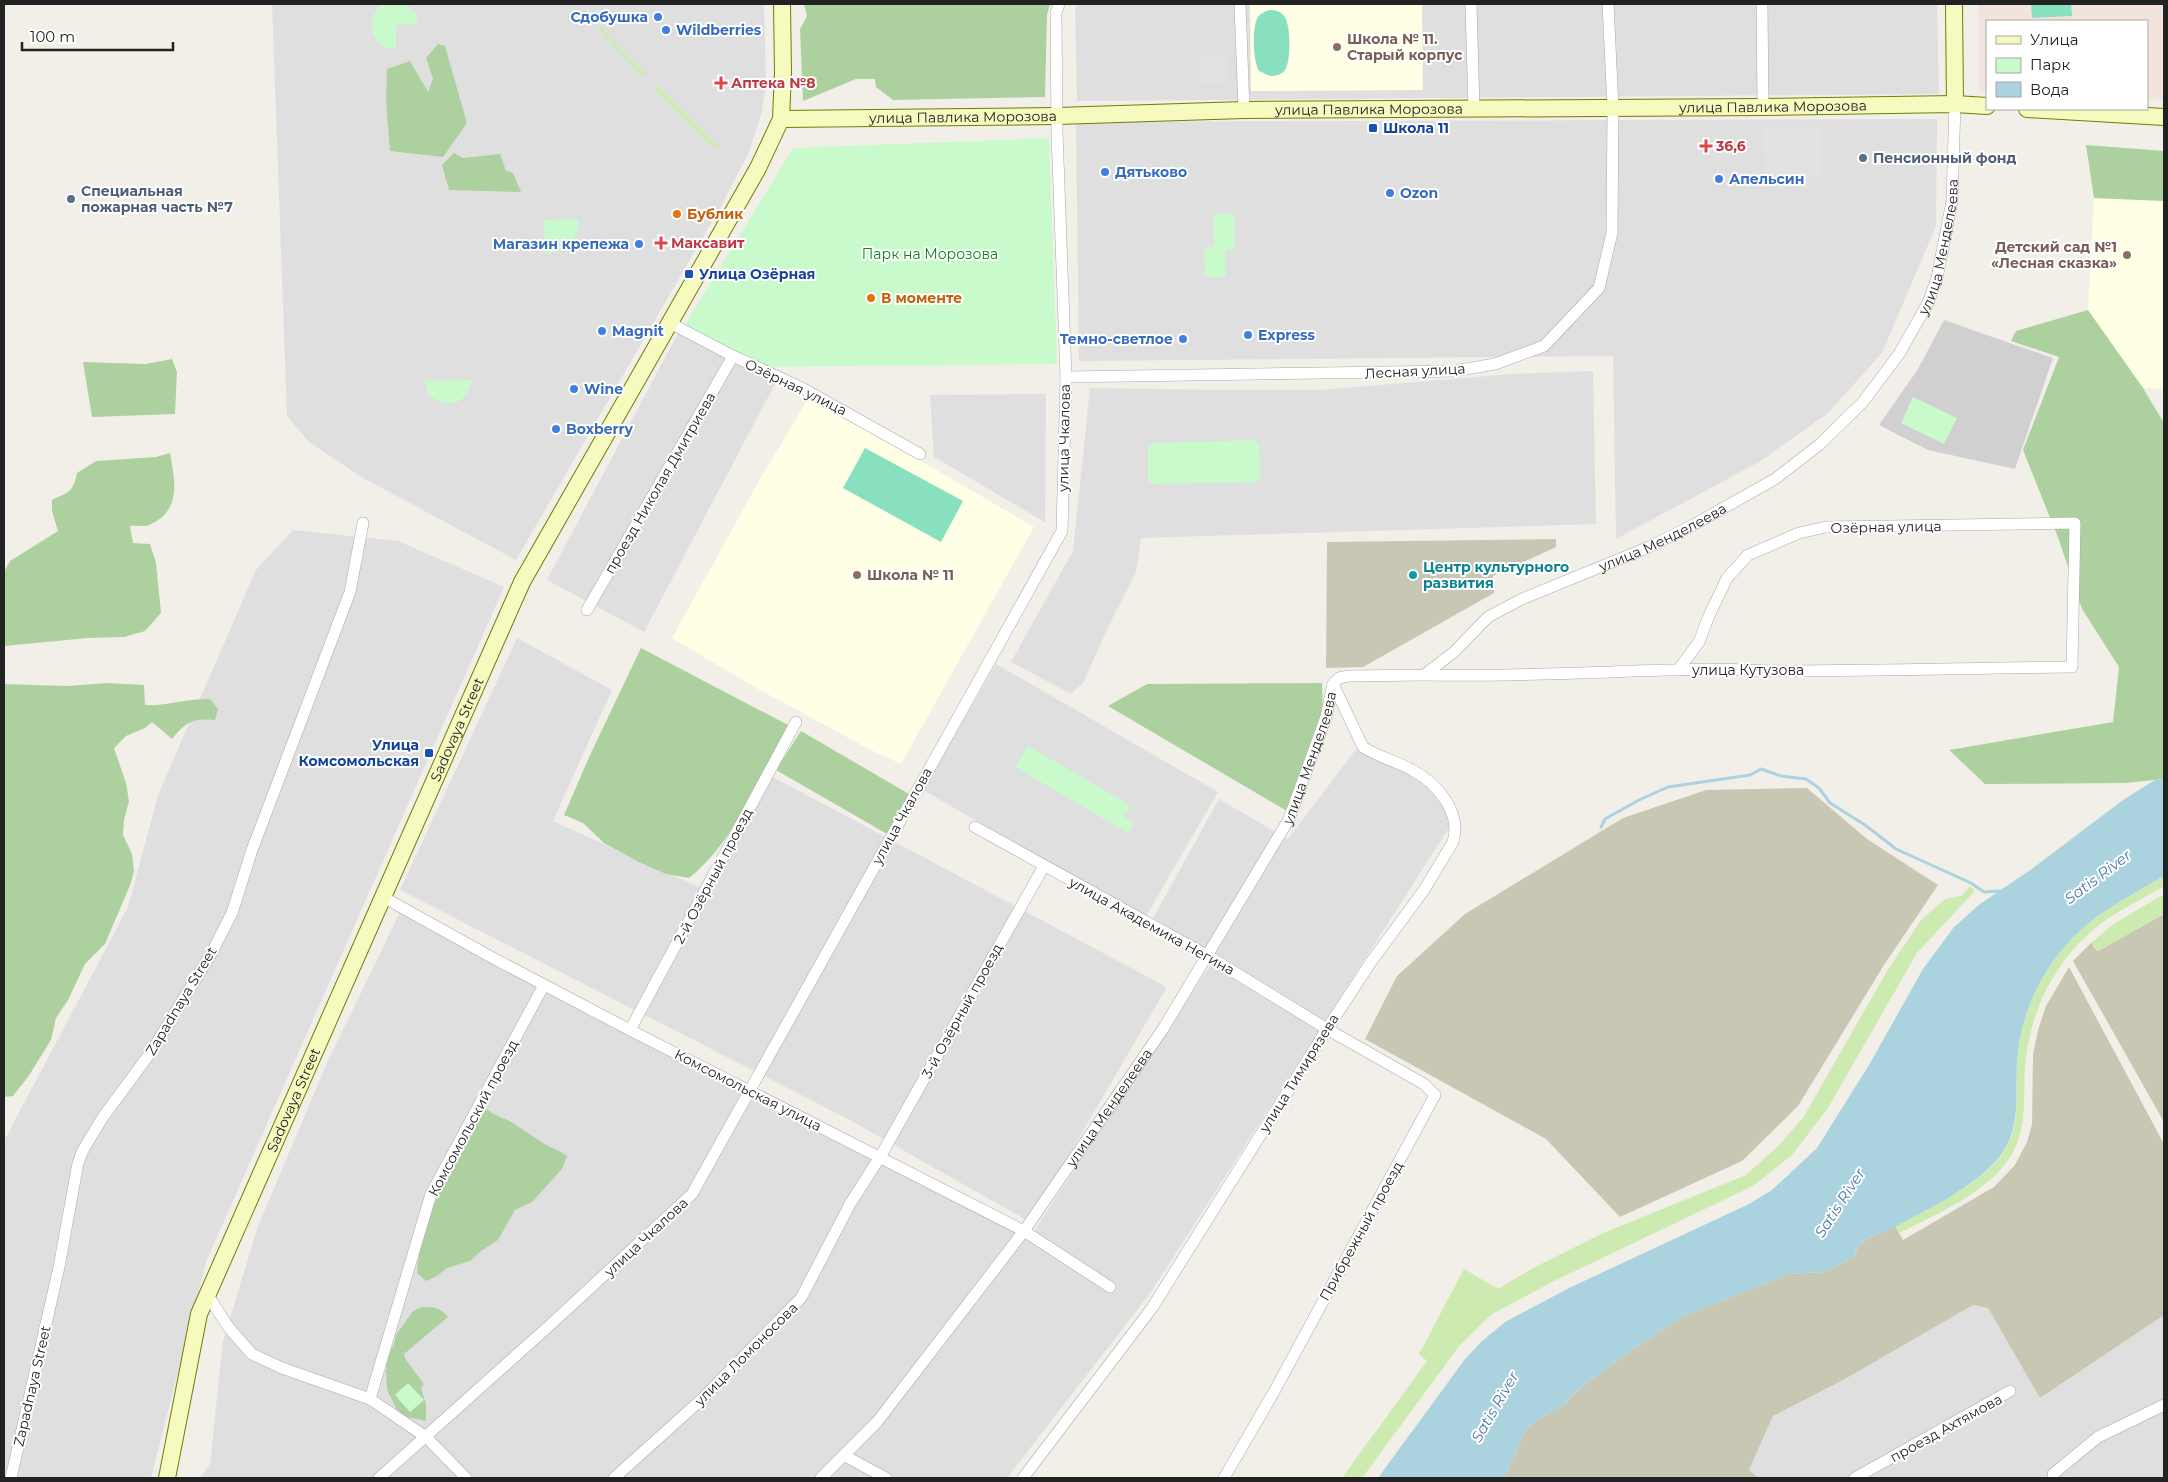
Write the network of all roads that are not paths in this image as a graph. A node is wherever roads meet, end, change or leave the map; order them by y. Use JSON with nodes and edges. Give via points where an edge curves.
{"nodes":[{"id":1,"x":782,"y":4,"type":"edge"},
{"id":2,"x":1059,"y":4,"type":"edge"},
{"id":3,"x":1240,"y":4,"type":"edge"},
{"id":4,"x":1470,"y":4,"type":"edge"},
{"id":5,"x":1608,"y":4,"type":"edge"},
{"id":6,"x":1762,"y":4,"type":"edge"},
{"id":7,"x":1954,"y":4,"type":"edge"},
{"id":8,"x":1955,"y":104,"type":"junction"},
{"id":9,"x":1986,"y":106,"type":"edge"},
{"id":10,"x":1763,"y":107,"type":"junction"},
{"id":11,"x":1613,"y":108,"type":"junction"},
{"id":12,"x":1474,"y":109,"type":"junction"},
{"id":13,"x":1244,"y":110,"type":"junction"},
{"id":14,"x":2047,"y":110,"type":"edge"},
{"id":15,"x":1057,"y":116,"type":"junction"},
{"id":16,"x":2164,"y":116,"type":"edge"},
{"id":17,"x":781,"y":119,"type":"junction"},
{"id":18,"x":670,"y":322,"type":"junction"},
{"id":19,"x":733,"y":356,"type":"junction"},
{"id":20,"x":1066,"y":377,"type":"junction"},
{"id":21,"x":920,"y":454,"type":"dead end"},
{"id":22,"x":363,"y":523,"type":"dead end"},
{"id":23,"x":587,"y":610,"type":"dead end"},
{"id":24,"x":2072,"y":667,"type":"joint"},
{"id":25,"x":1678,"y":670,"type":"junction"},
{"id":26,"x":1424,"y":675,"type":"junction"},
{"id":27,"x":1333,"y":684,"type":"junction"},
{"id":28,"x":796,"y":722,"type":"dead end"},
{"id":29,"x":975,"y":827,"type":"dead end"},
{"id":30,"x":1044,"y":866,"type":"junction"},
{"id":31,"x":383,"y":897,"type":"junction"},
{"id":32,"x":1208,"y":956,"type":"junction"},
{"id":33,"x":544,"y":985,"type":"junction"},
{"id":34,"x":1327,"y":1029,"type":"junction"},
{"id":35,"x":630,"y":1030,"type":"junction"},
{"id":36,"x":749,"y":1092,"type":"junction"},
{"id":37,"x":880,"y":1157,"type":"junction"},
{"id":38,"x":1024,"y":1231,"type":"junction"},
{"id":39,"x":1110,"y":1287,"type":"dead end"},
{"id":40,"x":207,"y":1294,"type":"junction"},
{"id":41,"x":2010,"y":1392,"type":"dead end"},
{"id":42,"x":370,"y":1399,"type":"junction"},
{"id":43,"x":2164,"y":1405,"type":"edge"},
{"id":44,"x":426,"y":1437,"type":"junction"},
{"id":45,"x":845,"y":1456,"type":"junction"},
{"id":46,"x":2053,"y":1474,"type":"dead end"},
{"id":47,"x":11,"y":1478,"type":"edge"},
{"id":48,"x":167,"y":1478,"type":"edge"},
{"id":49,"x":379,"y":1478,"type":"edge"},
{"id":50,"x":466,"y":1478,"type":"edge"},
{"id":51,"x":614,"y":1478,"type":"edge"},
{"id":52,"x":821,"y":1478,"type":"edge"},
{"id":53,"x":886,"y":1478,"type":"edge"},
{"id":54,"x":1023,"y":1478,"type":"edge"},
{"id":55,"x":1224,"y":1478,"type":"edge"},
{"id":56,"x":1855,"y":1478,"type":"edge"}],
"edges":[{"from":1,"to":17,"type":"street","name":"Sadovaya Street"},
{"from":2,"to":15,"type":"street","name":"улица Чкалова","via":[[1056,13]]},
{"from":3,"to":13,"type":"street"},
{"from":4,"to":12,"type":"street"},
{"from":5,"to":11,"type":"street","name":"Лесная улица"},
{"from":6,"to":10,"type":"street"},
{"from":7,"to":8,"type":"street","name":"улица Менделеева"},
{"from":8,"to":9,"type":"street","name":"улица Павлика Морозова"},
{"from":8,"to":10,"type":"street","name":"улица Павлика Морозова"},
{"from":8,"to":26,"type":"street","name":"улица Менделеева","via":[[1952,201],[1937,278],[1928,303],[1898,354],[1863,402],[1819,445],[1775,479],[1649,547],[1488,617],[1454,652]]},
{"from":10,"to":11,"type":"street","name":"улица Павлика Морозова"},
{"from":11,"to":12,"type":"street","name":"улица Павлика Морозова"},
{"from":11,"to":20,"type":"street","name":"Лесная улица","via":[[1612,233],[1599,288],[1544,346],[1495,364],[1454,371]]},
{"from":12,"to":13,"type":"street","name":"улица Павлика Морозова"},
{"from":13,"to":15,"type":"street","name":"улица Павлика Морозова"},
{"from":14,"to":16,"type":"street"},
{"from":15,"to":17,"type":"street","name":"улица Павлика Морозова"},
{"from":15,"to":20,"type":"street","name":"улица Чкалова"},
{"from":17,"to":18,"type":"street","name":"Sadovaya Street","via":[[758,168]]},
{"from":18,"to":19,"type":"street","name":"Озёрная улица"},
{"from":18,"to":31,"type":"street","name":"Sadovaya Street","via":[[522,582]]},
{"from":19,"to":21,"type":"street","name":"Озёрная улица","via":[[802,388]]},
{"from":19,"to":23,"type":"street","name":"проезд Николая Дмитриева"},
{"from":20,"to":36,"type":"street","name":"улица Чкалова","via":[[1062,531]]},
{"from":22,"to":47,"type":"street","name":"Zapadnaya Street","via":[[350,592],[252,850],[232,913],[152,1052],[103,1117],[78,1163],[59,1267]]},
{"from":24,"to":25,"type":"street","name":"улица Кутузова"},
{"from":24,"to":25,"type":"street","name":"Озёрная улица","via":[[2075,523],[1826,527],[1800,533],[1748,555],[1728,578],[1699,642]]},
{"from":25,"to":26,"type":"street","name":"улица Кутузова"},
{"from":26,"to":27,"type":"street","name":"улица Менделеева","via":[[1349,676],[1339,678]]},
{"from":27,"to":32,"type":"street","name":"улица Менделеева","via":[[1326,718],[1288,819]]},
{"from":27,"to":34,"type":"street","name":"улица Тимирязева","via":[[1363,747],[1414,770],[1442,794],[1449,806],[1455,834],[1424,890]]},
{"from":28,"to":35,"type":"street","name":"2-й Озёрный проезд"},
{"from":29,"to":30,"type":"street","name":"улица Академика Негина"},
{"from":30,"to":32,"type":"street","name":"улица Академика Негина"},
{"from":30,"to":37,"type":"street","name":"3-й Озёрный проезд"},
{"from":31,"to":33,"type":"street","name":"Комсомольская улица"},
{"from":31,"to":40,"type":"street","name":"Sadovaya Street"},
{"from":32,"to":34,"type":"street","name":"улица Академика Негина"},
{"from":32,"to":38,"type":"street","name":"улица Менделеева","via":[[1113,1104]]},
{"from":33,"to":35,"type":"street","name":"Комсомольская улица"},
{"from":33,"to":42,"type":"street","name":"Комсомольский проезд","via":[[431,1194]]},
{"from":34,"to":54,"type":"street","name":"улица Тимирязева","via":[[1152,1308]]},
{"from":34,"to":55,"type":"street","name":"Прибрежный проезд","via":[[1424,1084],[1435,1095]]},
{"from":35,"to":36,"type":"street","name":"Комсомольская улица"},
{"from":36,"to":37,"type":"street","name":"Комсомольская улица"},
{"from":36,"to":44,"type":"street","name":"улица Чкалова","via":[[692,1194]]},
{"from":37,"to":38,"type":"street","name":"Комсомольская улица"},
{"from":37,"to":51,"type":"street","name":"улица Ломоносова","via":[[850,1204],[801,1298],[702,1399]]},
{"from":38,"to":39,"type":"street","name":"Комсомольская улица"},
{"from":38,"to":45,"type":"street","name":"улица Менделеева","via":[[877,1422]]},
{"from":40,"to":42,"type":"street","via":[[229,1328],[252,1354]]},
{"from":40,"to":48,"type":"street","name":"Sadovaya Street","via":[[193,1336]]},
{"from":41,"to":56,"type":"street","name":"проезд Ахтямова"},
{"from":42,"to":44,"type":"street"},
{"from":43,"to":46,"type":"street","via":[[2098,1437]]},
{"from":44,"to":49,"type":"street","name":"улица Чкалова"},
{"from":44,"to":50,"type":"street"},
{"from":45,"to":52,"type":"street","name":"улица Менделеева"},
{"from":45,"to":53,"type":"street"}]}
